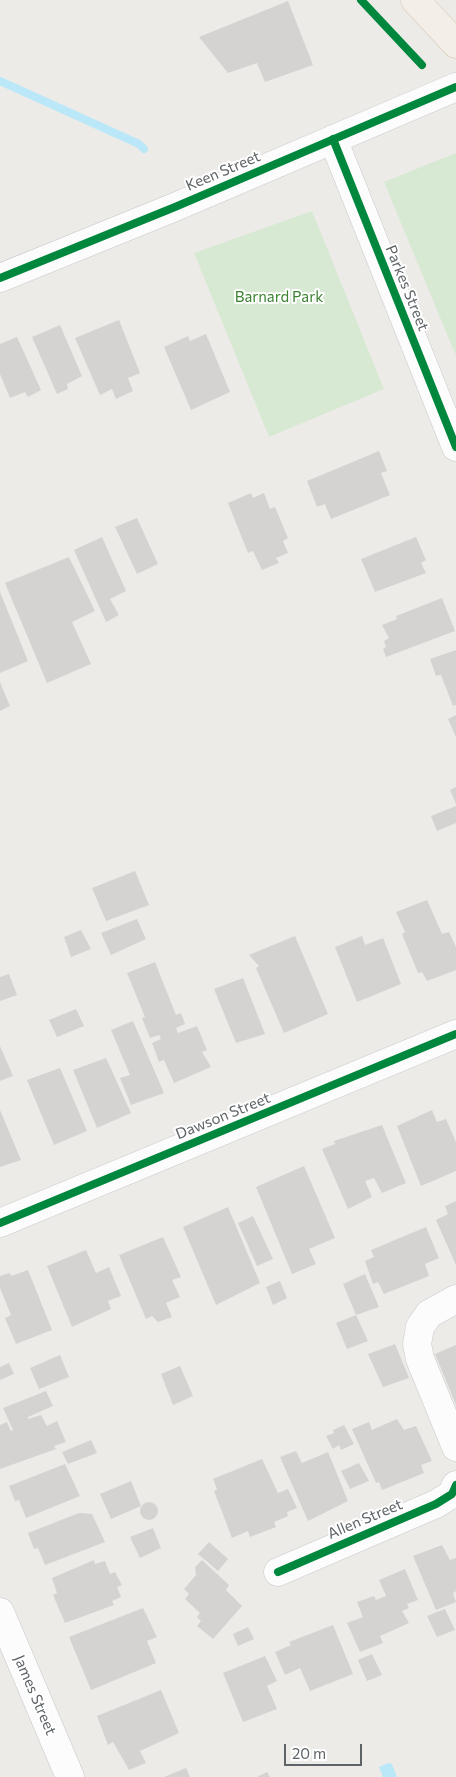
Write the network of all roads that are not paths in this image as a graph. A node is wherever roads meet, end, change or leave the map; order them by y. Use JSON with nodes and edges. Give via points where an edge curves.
{"nodes":[{"id":1,"x":415,"y":0,"type":"edge"},
{"id":2,"x":456,"y":44,"type":"edge"},
{"id":3,"x":456,"y":87,"type":"edge"},
{"id":4,"x":333,"y":139,"type":"junction"},
{"id":5,"x":0,"y":278,"type":"edge"},
{"id":6,"x":456,"y":447,"type":"edge"},
{"id":7,"x":456,"y":1034,"type":"edge"},
{"id":8,"x":0,"y":1223,"type":"edge"},
{"id":9,"x":456,"y":1299,"type":"edge"},
{"id":10,"x":456,"y":1447,"type":"edge"},
{"id":11,"x":456,"y":1485,"type":"edge"},
{"id":12,"x":278,"y":1572,"type":"dead end"},
{"id":13,"x":0,"y":1612,"type":"edge"},
{"id":14,"x":70,"y":1777,"type":"edge"}],
"edges":[{"from":1,"to":2,"type":"main road"},
{"from":3,"to":4,"type":"street","name":"Keen Street"},
{"from":4,"to":5,"type":"street","name":"Keen Street"},
{"from":4,"to":6,"type":"street","name":"Parkes Street"},
{"from":7,"to":8,"type":"street","name":"Dawson Street"},
{"from":9,"to":10,"type":"street","via":[[429,1314],[420,1327],[417,1344],[420,1359]]},
{"from":11,"to":12,"type":"street","name":"Allen Street","via":[[452,1494],[436,1504]]},
{"from":13,"to":14,"type":"street","name":"James Street"}]}
